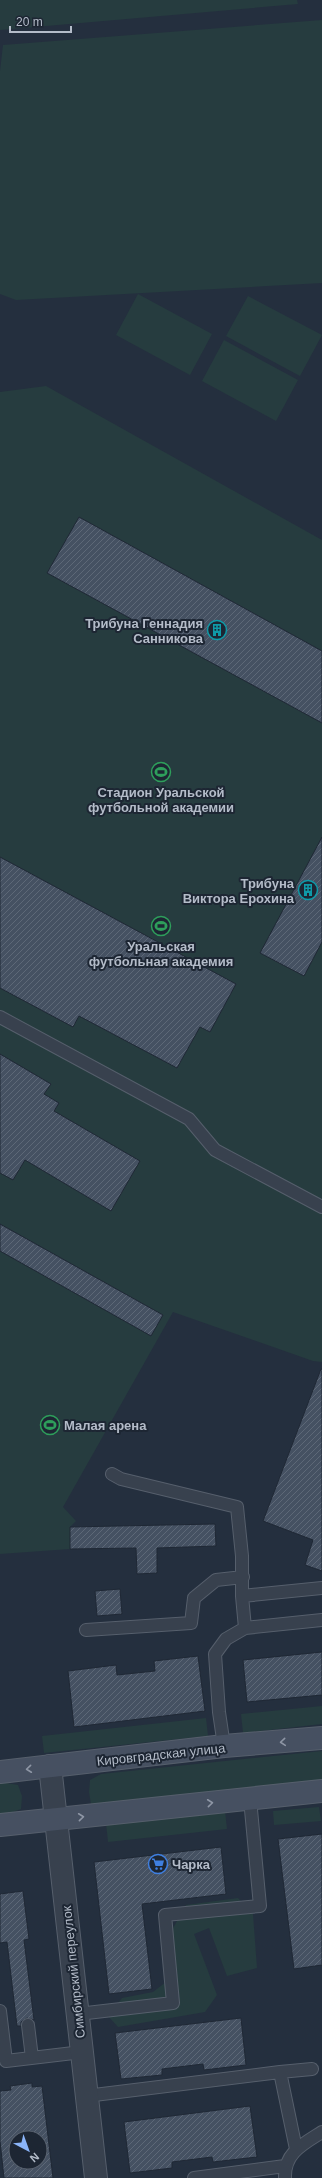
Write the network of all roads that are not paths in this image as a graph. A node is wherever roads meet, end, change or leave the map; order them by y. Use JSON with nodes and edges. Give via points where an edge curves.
{"nodes":[{"id":1,"x":0,"y":1017,"type":"edge"},
{"id":2,"x":322,"y":1207,"type":"edge"},
{"id":3,"x":112,"y":1474,"type":"dead end"},
{"id":4,"x":243,"y":1577,"type":"junction"},
{"id":5,"x":322,"y":1588,"type":"edge"},
{"id":6,"x":242,"y":1596,"type":"junction"},
{"id":7,"x":322,"y":1620,"type":"edge"},
{"id":8,"x":245,"y":1628,"type":"junction"},
{"id":9,"x":86,"y":1630,"type":"dead end"},
{"id":10,"x":322,"y":1738,"type":"edge"},
{"id":11,"x":224,"y":1746,"type":"junction"},
{"id":12,"x":50,"y":1766,"type":"junction"},
{"id":13,"x":0,"y":1772,"type":"edge"},
{"id":14,"x":322,"y":1791,"type":"edge"},
{"id":15,"x":250,"y":1799,"type":"junction"},
{"id":16,"x":56,"y":1819,"type":"junction"},
{"id":17,"x":0,"y":1825,"type":"edge"},
{"id":18,"x":0,"y":2011,"type":"edge"},
{"id":19,"x":78,"y":2014,"type":"junction"},
{"id":20,"x":28,"y":2025,"type":"dead end"},
{"id":21,"x":82,"y":2052,"type":"junction"},
{"id":22,"x":32,"y":2058,"type":"junction"},
{"id":23,"x":3,"y":2062,"type":"edge"},
{"id":24,"x":312,"y":2069,"type":"dead end"},
{"id":25,"x":280,"y":2072,"type":"junction"},
{"id":26,"x":86,"y":2096,"type":"junction"},
{"id":27,"x":322,"y":2132,"type":"edge"},
{"id":28,"x":296,"y":2149,"type":"junction"},
{"id":29,"x":285,"y":2172,"type":"edge"},
{"id":30,"x":96,"y":2178,"type":"edge"},
{"id":31,"x":194,"y":2178,"type":"edge"}],
"edges":[{"from":1,"to":2,"type":"lane","via":[[189,1119],[215,1150]]},
{"from":3,"to":4,"type":"lane","via":[[121,1479],[237,1507]]},
{"from":4,"to":6,"type":"lane"},
{"from":4,"to":9,"type":"lane","via":[[216,1580],[194,1598],[191,1623]]},
{"from":5,"to":6,"type":"lane"},
{"from":6,"to":8,"type":"lane"},
{"from":7,"to":8,"type":"lane"},
{"from":8,"to":11,"type":"lane","via":[[226,1639],[215,1654]]},
{"from":10,"to":11,"type":"main road","name":"Кировградская улица","one_way":true},
{"from":11,"to":12,"type":"main road","name":"Кировградская улица"},
{"from":12,"to":13,"type":"main road","name":"Кировградская улица","one_way":true},
{"from":12,"to":16,"type":"street","name":"Симбирский переулок"},
{"from":14,"to":15,"type":"main road"},
{"from":16,"to":15,"type":"main road","one_way":true},
{"from":15,"to":19,"type":"lane","via":[[260,1906],[165,1915],[173,2003]]},
{"from":16,"to":17,"type":"main road"},
{"from":16,"to":19,"type":"street","name":"Симбирский переулок"},
{"from":18,"to":23,"type":"lane"},
{"from":19,"to":21,"type":"street","name":"Симбирский переулок"},
{"from":20,"to":22,"type":"lane"},
{"from":21,"to":22,"type":"lane"},
{"from":21,"to":26,"type":"street","name":"Симбирский переулок"},
{"from":22,"to":23,"type":"lane"},
{"from":24,"to":25,"type":"lane"},
{"from":25,"to":26,"type":"lane"},
{"from":25,"to":28,"type":"lane"},
{"from":26,"to":30,"type":"street","name":"Симбирский переулок"},
{"from":27,"to":28,"type":"lane"},
{"from":28,"to":29,"type":"lane"},
{"from":29,"to":31,"type":"lane"}]}
